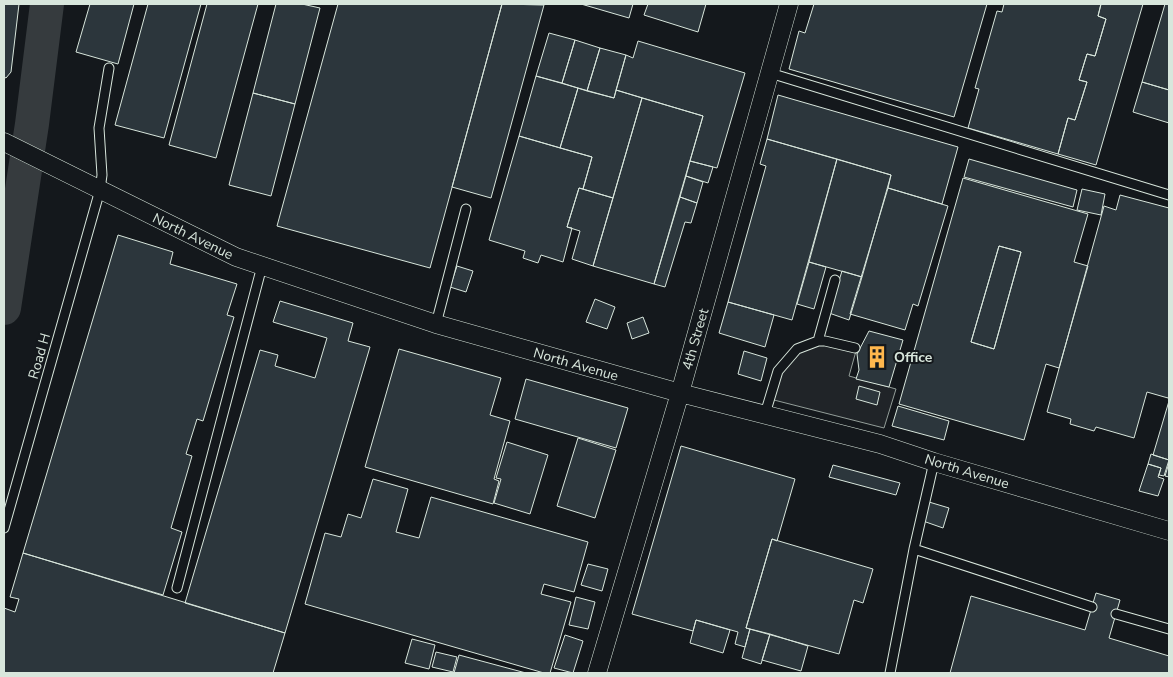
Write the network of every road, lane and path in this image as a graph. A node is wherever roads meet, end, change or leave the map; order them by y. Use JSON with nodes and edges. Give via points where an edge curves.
{"nodes":[{"id":1,"x":789,"y":4,"type":"edge"},
{"id":2,"x":109,"y":68,"type":"dead end"},
{"id":3,"x":770,"y":73,"type":"junction"},
{"id":4,"x":9,"y":144,"type":"edge"},
{"id":5,"x":100,"y":190,"type":"junction"},
{"id":6,"x":1169,"y":195,"type":"edge"},
{"id":7,"x":466,"y":209,"type":"dead end"},
{"id":8,"x":262,"y":266,"type":"junction"},
{"id":9,"x":835,"y":280,"type":"dead end"},
{"id":10,"x":436,"y":324,"type":"junction"},
{"id":11,"x":818,"y":341,"type":"junction"},
{"id":12,"x":855,"y":348,"type":"dead end"},
{"id":13,"x":680,"y":393,"type":"junction"},
{"id":14,"x":765,"y":414,"type":"junction"},
{"id":15,"x":934,"y":462,"type":"junction"},
{"id":16,"x":4,"y":528,"type":"edge"},
{"id":17,"x":1169,"y":530,"type":"edge"},
{"id":18,"x":914,"y":550,"type":"junction"},
{"id":19,"x":177,"y":588,"type":"dead end"},
{"id":20,"x":1092,"y":607,"type":"dead end"},
{"id":21,"x":1116,"y":614,"type":"dead end"},
{"id":22,"x":1169,"y":629,"type":"edge"},
{"id":23,"x":597,"y":673,"type":"edge"},
{"id":24,"x":890,"y":673,"type":"edge"}],
"edges":[{"from":1,"to":3,"type":"street","name":"4th Street"},
{"from":2,"to":5,"type":"lane","name":"Road H","via":[[99,128]]},
{"from":3,"to":6,"type":"lane"},
{"from":3,"to":13,"type":"street","name":"4th Street"},
{"from":4,"to":5,"type":"street","name":"North Avenue"},
{"from":5,"to":8,"type":"street","name":"North Avenue","via":[[236,258]]},
{"from":5,"to":16,"type":"lane","name":"Road H"},
{"from":7,"to":10,"type":"lane"},
{"from":8,"to":10,"type":"street","name":"North Avenue"},
{"from":8,"to":19,"type":"lane"},
{"from":9,"to":11,"type":"lane"},
{"from":10,"to":13,"type":"street","name":"North Avenue"},
{"from":11,"to":12,"type":"lane"},
{"from":11,"to":14,"type":"lane","via":[[797,349],[778,371]]},
{"from":13,"to":14,"type":"street","name":"North Avenue"},
{"from":13,"to":23,"type":"street","name":"4th Street"},
{"from":14,"to":15,"type":"street","name":"North Avenue","via":[[880,444]]},
{"from":15,"to":17,"type":"street","name":"North Avenue"},
{"from":15,"to":18,"type":"lane"},
{"from":18,"to":20,"type":"lane"},
{"from":18,"to":24,"type":"lane"},
{"from":21,"to":22,"type":"lane"}]}
